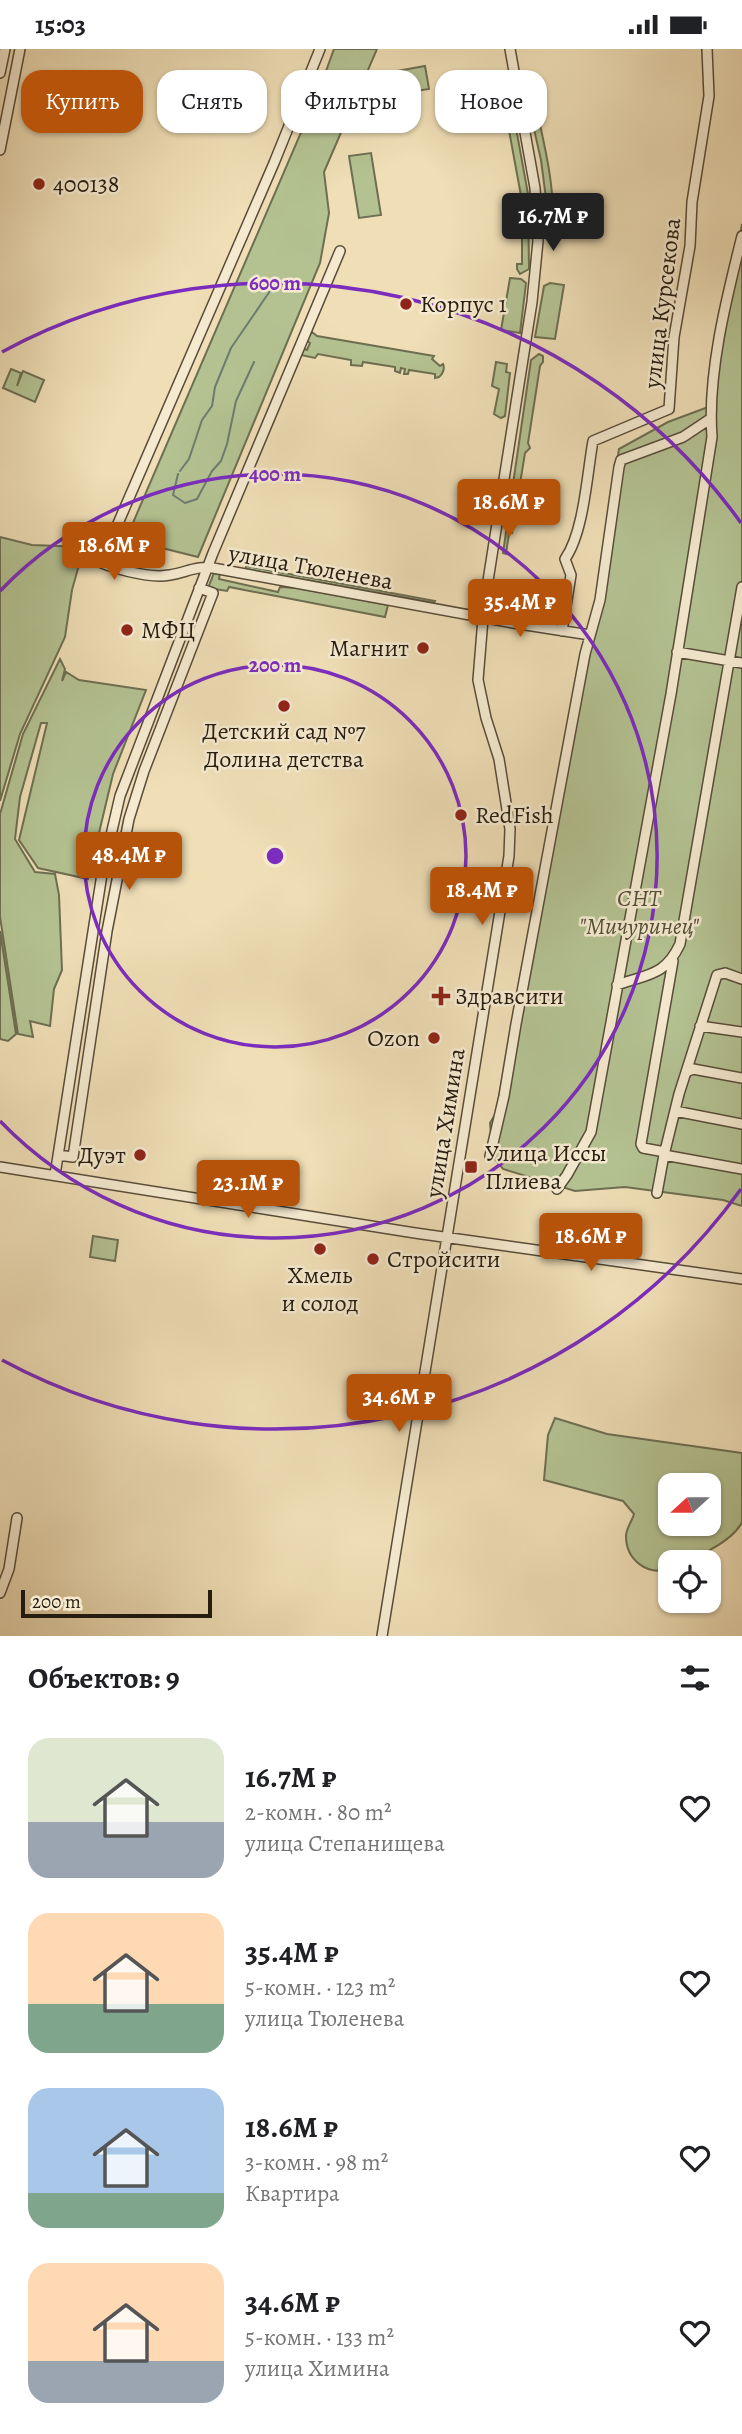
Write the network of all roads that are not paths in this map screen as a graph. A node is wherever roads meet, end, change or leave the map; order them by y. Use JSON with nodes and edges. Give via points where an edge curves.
{"nodes":[{"id":1,"x":5,"y":49,"type":"edge"},
{"id":2,"x":20,"y":49,"type":"edge"},
{"id":3,"x":320,"y":49,"type":"edge"},
{"id":4,"x":510,"y":49,"type":"edge"},
{"id":5,"x":707,"y":49,"type":"edge"},
{"id":6,"x":0,"y":73,"type":"edge"},
{"id":7,"x":0,"y":150,"type":"edge"},
{"id":8,"x":742,"y":236,"type":"edge"},
{"id":9,"x":340,"y":251,"type":"dead end"},
{"id":10,"x":710,"y":419,"type":"junction"},
{"id":11,"x":207,"y":568,"type":"junction"},
{"id":12,"x":742,"y":587,"type":"edge"},
{"id":13,"x":200,"y":588,"type":"junction"},
{"id":14,"x":483,"y":617,"type":"junction"},
{"id":15,"x":562,"y":631,"type":"junction"},
{"id":16,"x":590,"y":635,"type":"junction"},
{"id":17,"x":677,"y":652,"type":"junction"},
{"id":18,"x":730,"y":661,"type":"junction"},
{"id":19,"x":742,"y":663,"type":"edge"},
{"id":20,"x":673,"y":960,"type":"junction"},
{"id":21,"x":742,"y":979,"type":"edge"},
{"id":22,"x":617,"y":985,"type":"junction"},
{"id":23,"x":700,"y":1026,"type":"junction"},
{"id":24,"x":742,"y":1032,"type":"edge"},
{"id":25,"x":686,"y":1072,"type":"junction"},
{"id":26,"x":742,"y":1078,"type":"edge"},
{"id":27,"x":675,"y":1111,"type":"junction"},
{"id":28,"x":742,"y":1124,"type":"edge"},
{"id":29,"x":665,"y":1154,"type":"junction"},
{"id":30,"x":58,"y":1155,"type":"junction"},
{"id":31,"x":490,"y":1156,"type":"dead end"},
{"id":32,"x":0,"y":1167,"type":"edge"},
{"id":33,"x":742,"y":1169,"type":"edge"},
{"id":34,"x":55,"y":1175,"type":"junction"},
{"id":35,"x":557,"y":1188,"type":"dead end"},
{"id":36,"x":657,"y":1193,"type":"dead end"},
{"id":37,"x":445,"y":1237,"type":"junction"},
{"id":38,"x":742,"y":1279,"type":"edge"},
{"id":39,"x":16,"y":1518,"type":"dead end"},
{"id":40,"x":0,"y":1593,"type":"edge"},
{"id":41,"x":382,"y":1636,"type":"edge"}],
"edges":[{"from":1,"to":6,"type":"street"},
{"from":2,"to":7,"type":"street"},
{"from":3,"to":11,"type":"street","name":"улица Тюленева","via":[[112,539],[106,549],[90,552],[90,558],[103,563],[156,577]]},
{"from":4,"to":14,"type":"street","name":"улица Химина","via":[[536,188],[538,241]]},
{"from":5,"to":15,"type":"street","name":"улица Курсекова","via":[[709,96],[674,337],[669,409],[593,440],[577,534],[565,559],[571,575]]},
{"from":8,"to":10,"type":"street"},
{"from":9,"to":11,"type":"street"},
{"from":10,"to":16,"type":"street","via":[[683,437],[621,460],[600,600]]},
{"from":10,"to":17,"type":"street","via":[[712,437]]},
{"from":11,"to":13,"type":"street"},
{"from":11,"to":14,"type":"street","name":"улица Тюленева"},
{"from":12,"to":18,"type":"street"},
{"from":13,"to":30,"type":"street","via":[[112,824]]},
{"from":13,"to":30,"type":"street","via":[[213,593],[144,771],[124,839],[73,1157]]},
{"from":14,"to":15,"type":"street","name":"улица Тюленева"},
{"from":14,"to":37,"type":"street","name":"улица Химина","via":[[478,680],[499,759],[510,829],[509,856]]},
{"from":15,"to":16,"type":"street","name":"улица Тюленева"},
{"from":16,"to":31,"type":"street"},
{"from":17,"to":18,"type":"street"},
{"from":17,"to":22,"type":"street"},
{"from":18,"to":19,"type":"street"},
{"from":18,"to":20,"type":"street","via":[[680,944]]},
{"from":20,"to":22,"type":"street","via":[[663,970]]},
{"from":20,"to":29,"type":"street","via":[[641,1144]]},
{"from":21,"to":23,"type":"street","via":[[717,975]]},
{"from":22,"to":35,"type":"street","via":[[591,1132]]},
{"from":23,"to":24,"type":"street"},
{"from":23,"to":25,"type":"street"},
{"from":25,"to":26,"type":"street","via":[[693,1069]]},
{"from":25,"to":27,"type":"street"},
{"from":27,"to":28,"type":"street"},
{"from":27,"to":29,"type":"street"},
{"from":29,"to":33,"type":"street"},
{"from":29,"to":36,"type":"street"},
{"from":30,"to":34,"type":"street"},
{"from":32,"to":34,"type":"street"},
{"from":34,"to":37,"type":"street"},
{"from":37,"to":38,"type":"street"},
{"from":37,"to":41,"type":"street","name":"улица Химина"},
{"from":39,"to":40,"type":"street","via":[[9,1569]]}]}
